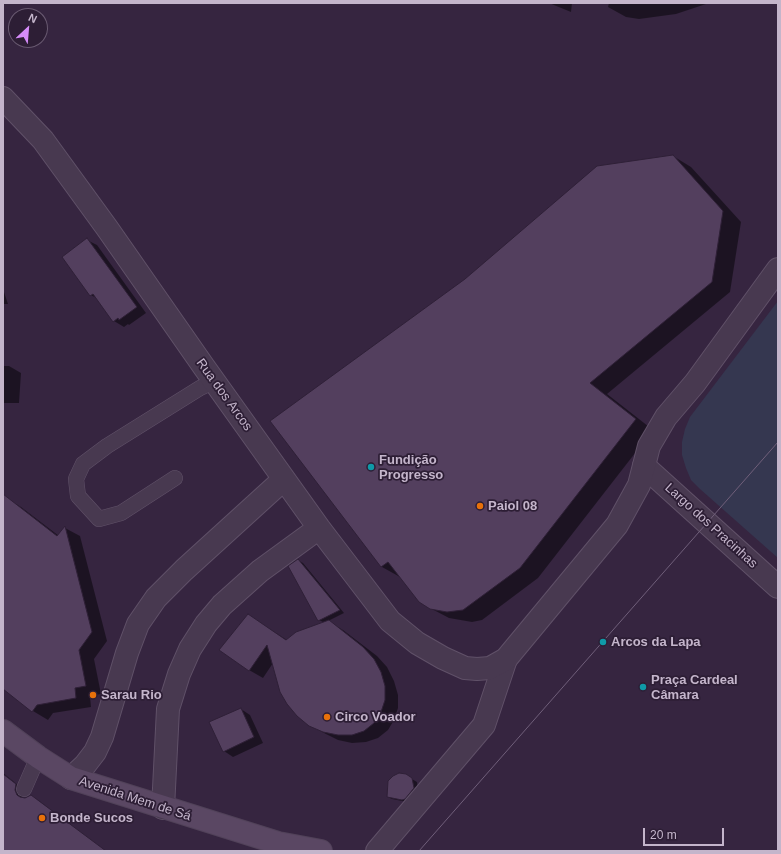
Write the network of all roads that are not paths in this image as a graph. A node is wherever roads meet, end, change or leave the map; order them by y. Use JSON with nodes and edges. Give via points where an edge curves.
{"nodes":[{"id":1,"x":3,"y":98,"type":"edge"},
{"id":2,"x":778,"y":269,"type":"edge"},
{"id":3,"x":215,"y":382,"type":"junction"},
{"id":4,"x":644,"y":466,"type":"junction"},
{"id":5,"x":174,"y":478,"type":"dead end"},
{"id":6,"x":284,"y":479,"type":"junction"},
{"id":7,"x":320,"y":528,"type":"junction"},
{"id":8,"x":778,"y":587,"type":"edge"},
{"id":9,"x":506,"y":658,"type":"junction"},
{"id":10,"x":3,"y":731,"type":"edge"},
{"id":11,"x":38,"y":757,"type":"junction"},
{"id":12,"x":71,"y":778,"type":"junction"},
{"id":13,"x":24,"y":789,"type":"dead end"},
{"id":14,"x":163,"y":808,"type":"junction"},
{"id":15,"x":285,"y":847,"type":"edge"},
{"id":16,"x":321,"y":851,"type":"edge"},
{"id":17,"x":377,"y":851,"type":"edge"}],
"edges":[{"from":1,"to":3,"type":"street","name":"Rua dos Arcos","via":[[42,140]]},
{"from":2,"to":4,"type":"street","via":[[695,383],[666,416],[649,446]]},
{"from":3,"to":5,"type":"lane","via":[[200,388],[107,446],[83,464],[76,478],[78,496],[99,519],[121,513]]},
{"from":3,"to":6,"type":"street","name":"Rua dos Arcos"},
{"from":4,"to":8,"type":"street","name":"Largo dos Pracinhas"},
{"from":4,"to":9,"type":"street","via":[[639,485],[617,525]]},
{"from":6,"to":7,"type":"street","name":"Rua dos Arcos"},
{"from":6,"to":12,"type":"street","via":[[156,598],[138,624],[95,752]]},
{"from":7,"to":9,"type":"street","name":"Rua dos Arcos","via":[[390,621],[417,643],[465,668],[490,668]]},
{"from":7,"to":14,"type":"street","via":[[260,571],[222,605],[190,649],[168,709]]},
{"from":9,"to":17,"type":"street","via":[[484,725]]},
{"from":10,"to":11,"type":"main road","name":"Avenida Mem de Sá"},
{"from":11,"to":12,"type":"main road","name":"Avenida Mem de Sá"},
{"from":11,"to":13,"type":"lane"},
{"from":12,"to":14,"type":"main road","name":"Avenida Mem de Sá"},
{"from":14,"to":15,"type":"main road","name":"Avenida Mem de Sá"},
{"from":15,"to":16,"type":"main road","name":"Avenida Mem de Sá"}]}
